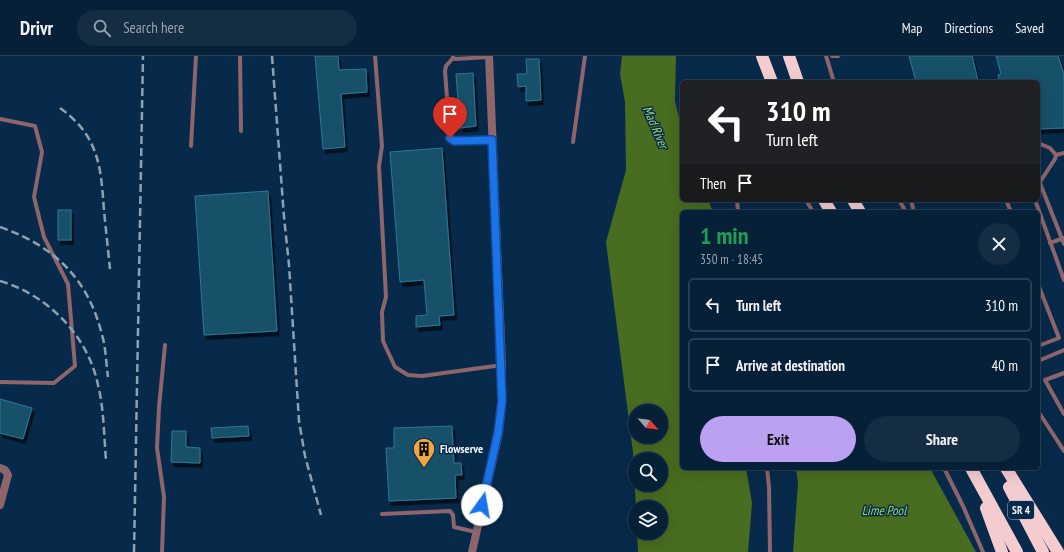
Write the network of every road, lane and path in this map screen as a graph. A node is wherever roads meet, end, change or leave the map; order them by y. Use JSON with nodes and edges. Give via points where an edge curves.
{"nodes":[{"id":1,"x":196,"y":56,"type":"edge"},
{"id":2,"x":240,"y":56,"type":"edge"},
{"id":3,"x":375,"y":56,"type":"edge"},
{"id":4,"x":489,"y":56,"type":"edge"},
{"id":5,"x":585,"y":56,"type":"edge"},
{"id":6,"x":762,"y":56,"type":"edge"},
{"id":7,"x":789,"y":56,"type":"edge"},
{"id":8,"x":826,"y":56,"type":"edge"},
{"id":9,"x":832,"y":56,"type":"edge"},
{"id":10,"x":838,"y":56,"type":"edge"},
{"id":11,"x":453,"y":57,"type":"edge"},
{"id":12,"x":771,"y":80,"type":"edge"},
{"id":13,"x":797,"y":80,"type":"edge"},
{"id":14,"x":833,"y":80,"type":"edge"},
{"id":15,"x":0,"y":118,"type":"edge"},
{"id":16,"x":241,"y":131,"type":"dead end"},
{"id":17,"x":492,"y":140,"type":"junction"},
{"id":18,"x":572,"y":142,"type":"dead end"},
{"id":19,"x":1040,"y":144,"type":"edge"},
{"id":20,"x":191,"y":146,"type":"dead end"},
{"id":21,"x":1064,"y":153,"type":"edge"},
{"id":22,"x":1056,"y":155,"type":"junction"},
{"id":23,"x":1040,"y":181,"type":"edge"},
{"id":24,"x":1040,"y":184,"type":"edge"},
{"id":25,"x":1040,"y":214,"type":"edge"},
{"id":26,"x":1063,"y":238,"type":"edge"},
{"id":27,"x":1050,"y":243,"type":"junction"},
{"id":28,"x":1064,"y":244,"type":"edge"},
{"id":29,"x":1064,"y":280,"type":"edge"},
{"id":30,"x":1040,"y":289,"type":"edge"},
{"id":31,"x":165,"y":345,"type":"dead end"},
{"id":32,"x":1040,"y":345,"type":"edge"},
{"id":33,"x":1064,"y":350,"type":"edge"},
{"id":34,"x":1040,"y":360,"type":"edge"},
{"id":35,"x":502,"y":365,"type":"junction"},
{"id":36,"x":1064,"y":373,"type":"edge"},
{"id":37,"x":0,"y":382,"type":"edge"},
{"id":38,"x":1040,"y":414,"type":"edge"},
{"id":39,"x":1064,"y":414,"type":"edge"},
{"id":40,"x":1064,"y":451,"type":"edge"},
{"id":41,"x":3,"y":470,"type":"edge"},
{"id":42,"x":767,"y":470,"type":"edge"},
{"id":43,"x":945,"y":470,"type":"edge"},
{"id":44,"x":972,"y":470,"type":"edge"},
{"id":45,"x":1000,"y":470,"type":"edge"},
{"id":46,"x":1007,"y":470,"type":"edge"},
{"id":47,"x":0,"y":505,"type":"edge"},
{"id":48,"x":382,"y":514,"type":"dead end"},
{"id":49,"x":476,"y":532,"type":"junction"},
{"id":50,"x":162,"y":552,"type":"edge"},
{"id":51,"x":472,"y":552,"type":"edge"},
{"id":52,"x":770,"y":552,"type":"edge"},
{"id":53,"x":983,"y":552,"type":"edge"},
{"id":54,"x":1002,"y":552,"type":"edge"},
{"id":55,"x":1017,"y":552,"type":"edge"},
{"id":56,"x":1043,"y":552,"type":"edge"},
{"id":57,"x":1058,"y":552,"type":"edge"}],
"edges":[{"from":1,"to":20,"type":"lane"},
{"from":2,"to":16,"type":"lane"},
{"from":3,"to":35,"type":"lane","via":[[382,146],[379,166],[386,297],[382,312],[382,342],[395,367],[408,375],[422,376]]},
{"from":4,"to":11,"type":"lane","via":[[455,59]]},
{"from":4,"to":17,"type":"street"},
{"from":5,"to":18,"type":"lane"},
{"from":6,"to":12,"type":"highway"},
{"from":7,"to":13,"type":"highway"},
{"from":8,"to":14,"type":"lane"},
{"from":9,"to":10,"type":"lane"},
{"from":11,"to":17,"type":"lane","via":[[445,71],[450,138],[454,141]]},
{"from":15,"to":37,"type":"lane","via":[[34,126],[42,152],[34,197],[44,238],[68,284],[75,366],[54,383]]},
{"from":17,"to":35,"type":"street"},
{"from":19,"to":22,"type":"lane","via":[[1050,148]]},
{"from":21,"to":22,"type":"lane"},
{"from":22,"to":23,"type":"lane"},
{"from":24,"to":26,"type":"lane"},
{"from":25,"to":27,"type":"lane"},
{"from":26,"to":27,"type":"lane"},
{"from":26,"to":28,"type":"lane"},
{"from":27,"to":29,"type":"lane"},
{"from":30,"to":32,"type":"lane","via":[[1059,338]]},
{"from":31,"to":50,"type":"lane","via":[[157,448],[164,497]]},
{"from":33,"to":34,"type":"lane"},
{"from":35,"to":49,"type":"street","via":[[502,401],[498,433]]},
{"from":36,"to":39,"type":"lane","via":[[1045,380]]},
{"from":38,"to":40,"type":"lane"},
{"from":41,"to":47,"type":"street","via":[[8,477]]},
{"from":42,"to":52,"type":"lane"},
{"from":43,"to":53,"type":"lane"},
{"from":44,"to":54,"type":"highway"},
{"from":44,"to":55,"type":"highway","number":"SR 4"},
{"from":45,"to":56,"type":"highway","number":"SR 4"},
{"from":46,"to":57,"type":"highway"},
{"from":48,"to":49,"type":"lane","via":[[450,511],[454,527]]},
{"from":49,"to":51,"type":"street"}]}
